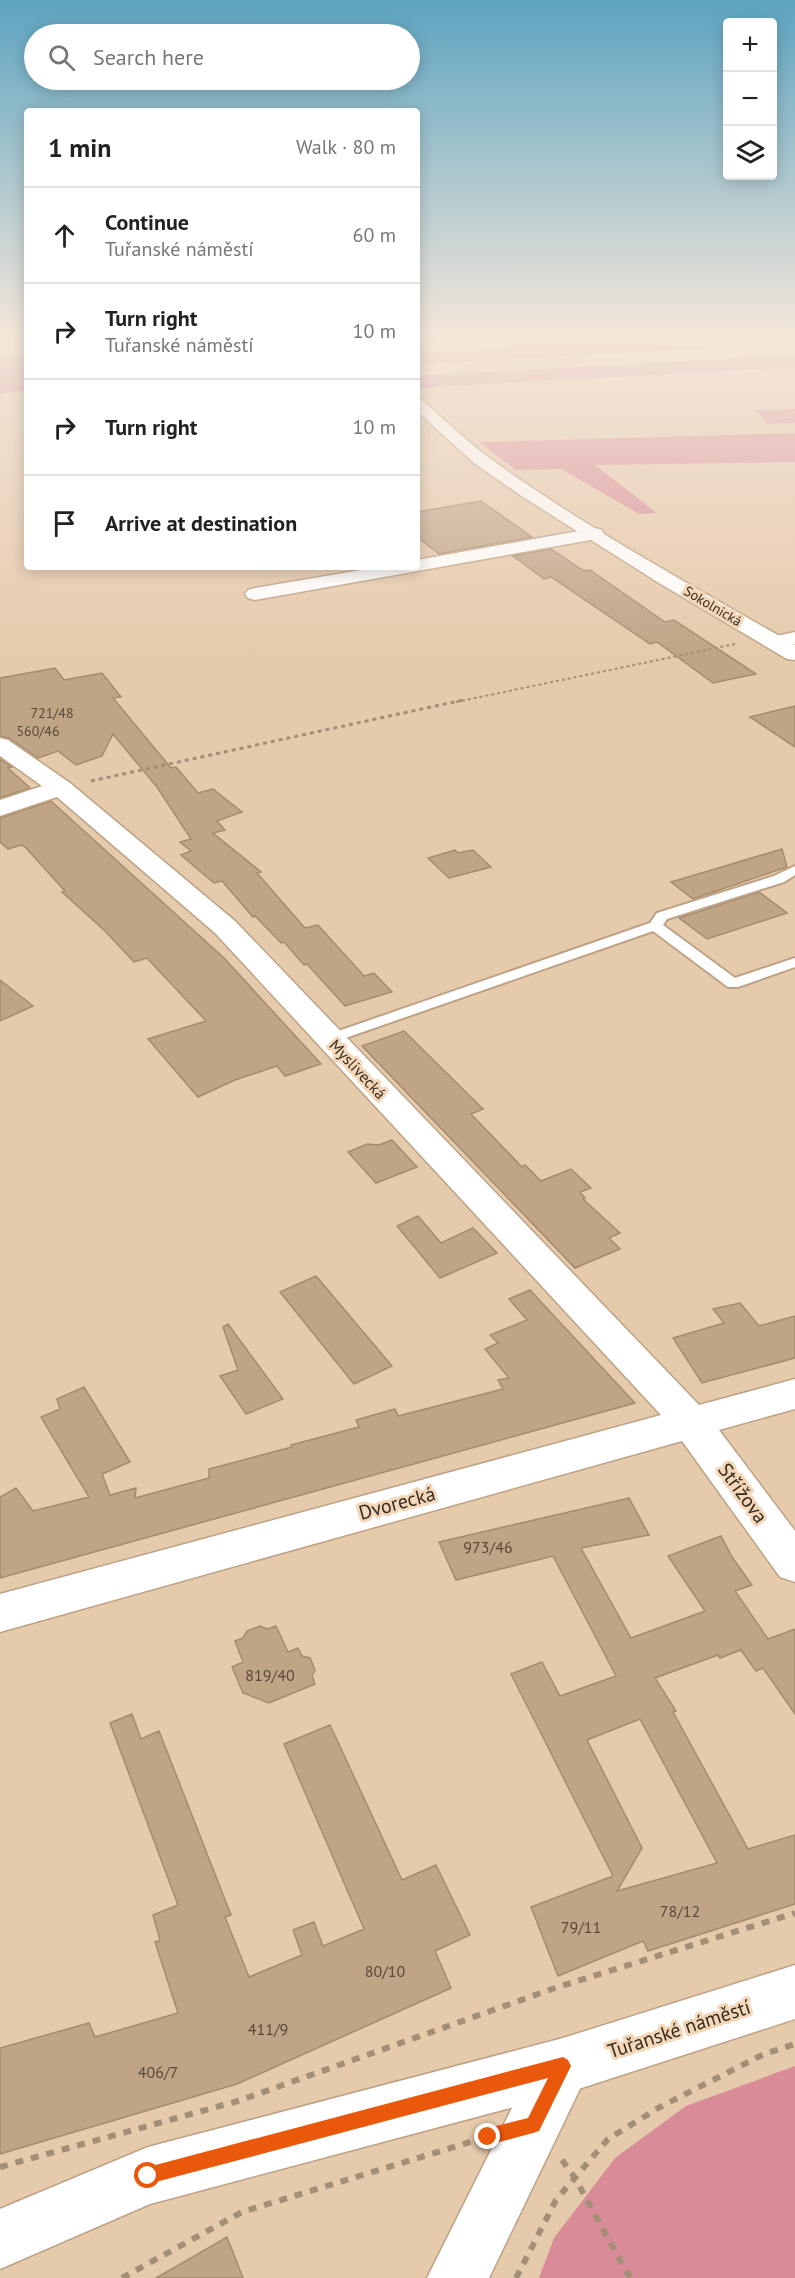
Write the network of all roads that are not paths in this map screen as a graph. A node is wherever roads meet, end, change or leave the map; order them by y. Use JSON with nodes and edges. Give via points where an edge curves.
{"nodes":[{"id":1,"x":462,"y":443,"type":"edge"},
{"id":2,"x":595,"y":534,"type":"junction"},
{"id":3,"x":420,"y":565,"type":"edge"},
{"id":4,"x":395,"y":570,"type":"edge"},
{"id":5,"x":255,"y":594,"type":"dead end"},
{"id":6,"x":795,"y":638,"type":"edge"},
{"id":7,"x":770,"y":640,"type":"junction"},
{"id":8,"x":795,"y":654,"type":"edge"},
{"id":9,"x":0,"y":745,"type":"edge"},
{"id":10,"x":61,"y":788,"type":"junction"},
{"id":11,"x":0,"y":808,"type":"edge"},
{"id":12,"x":795,"y":870,"type":"edge"},
{"id":13,"x":655,"y":926,"type":"junction"},
{"id":14,"x":795,"y":962,"type":"edge"},
{"id":15,"x":329,"y":1039,"type":"junction"},
{"id":16,"x":795,"y":1394,"type":"edge"},
{"id":17,"x":691,"y":1422,"type":"junction"},
{"id":18,"x":795,"y":1564,"type":"edge"},
{"id":19,"x":0,"y":1613,"type":"edge"},
{"id":20,"x":795,"y":1992,"type":"edge"},
{"id":21,"x":563,"y":2066,"type":"junction"},
{"id":22,"x":0,"y":2239,"type":"edge"},
{"id":23,"x":457,"y":2278,"type":"edge"}],
"edges":[{"from":1,"to":2,"type":"street","name":"Sokolnická"},
{"from":2,"to":3,"type":"street"},
{"from":2,"to":7,"type":"street","name":"Sokolnická"},
{"from":4,"to":5,"type":"street"},
{"from":6,"to":7,"type":"street"},
{"from":7,"to":8,"type":"street","name":"Sokolnická"},
{"from":9,"to":10,"type":"street","name":"Myslivecká"},
{"from":10,"to":11,"type":"street"},
{"from":10,"to":15,"type":"street","name":"Myslivecká","via":[[225,927]]},
{"from":12,"to":13,"type":"lane","via":[[779,879],[662,916]]},
{"from":13,"to":14,"type":"lane","via":[[733,984]]},
{"from":13,"to":15,"type":"lane"},
{"from":15,"to":17,"type":"street","name":"Myslivecká"},
{"from":16,"to":17,"type":"street","name":"Dvorecká"},
{"from":17,"to":18,"type":"street","name":"Střížova"},
{"from":17,"to":19,"type":"street","name":"Dvorecká"},
{"from":20,"to":21,"type":"street","name":"Tuřanské náměstí"},
{"from":21,"to":22,"type":"street","name":"Tuřanské náměstí","via":[[148,2176]]},
{"from":21,"to":23,"type":"street"}]}
